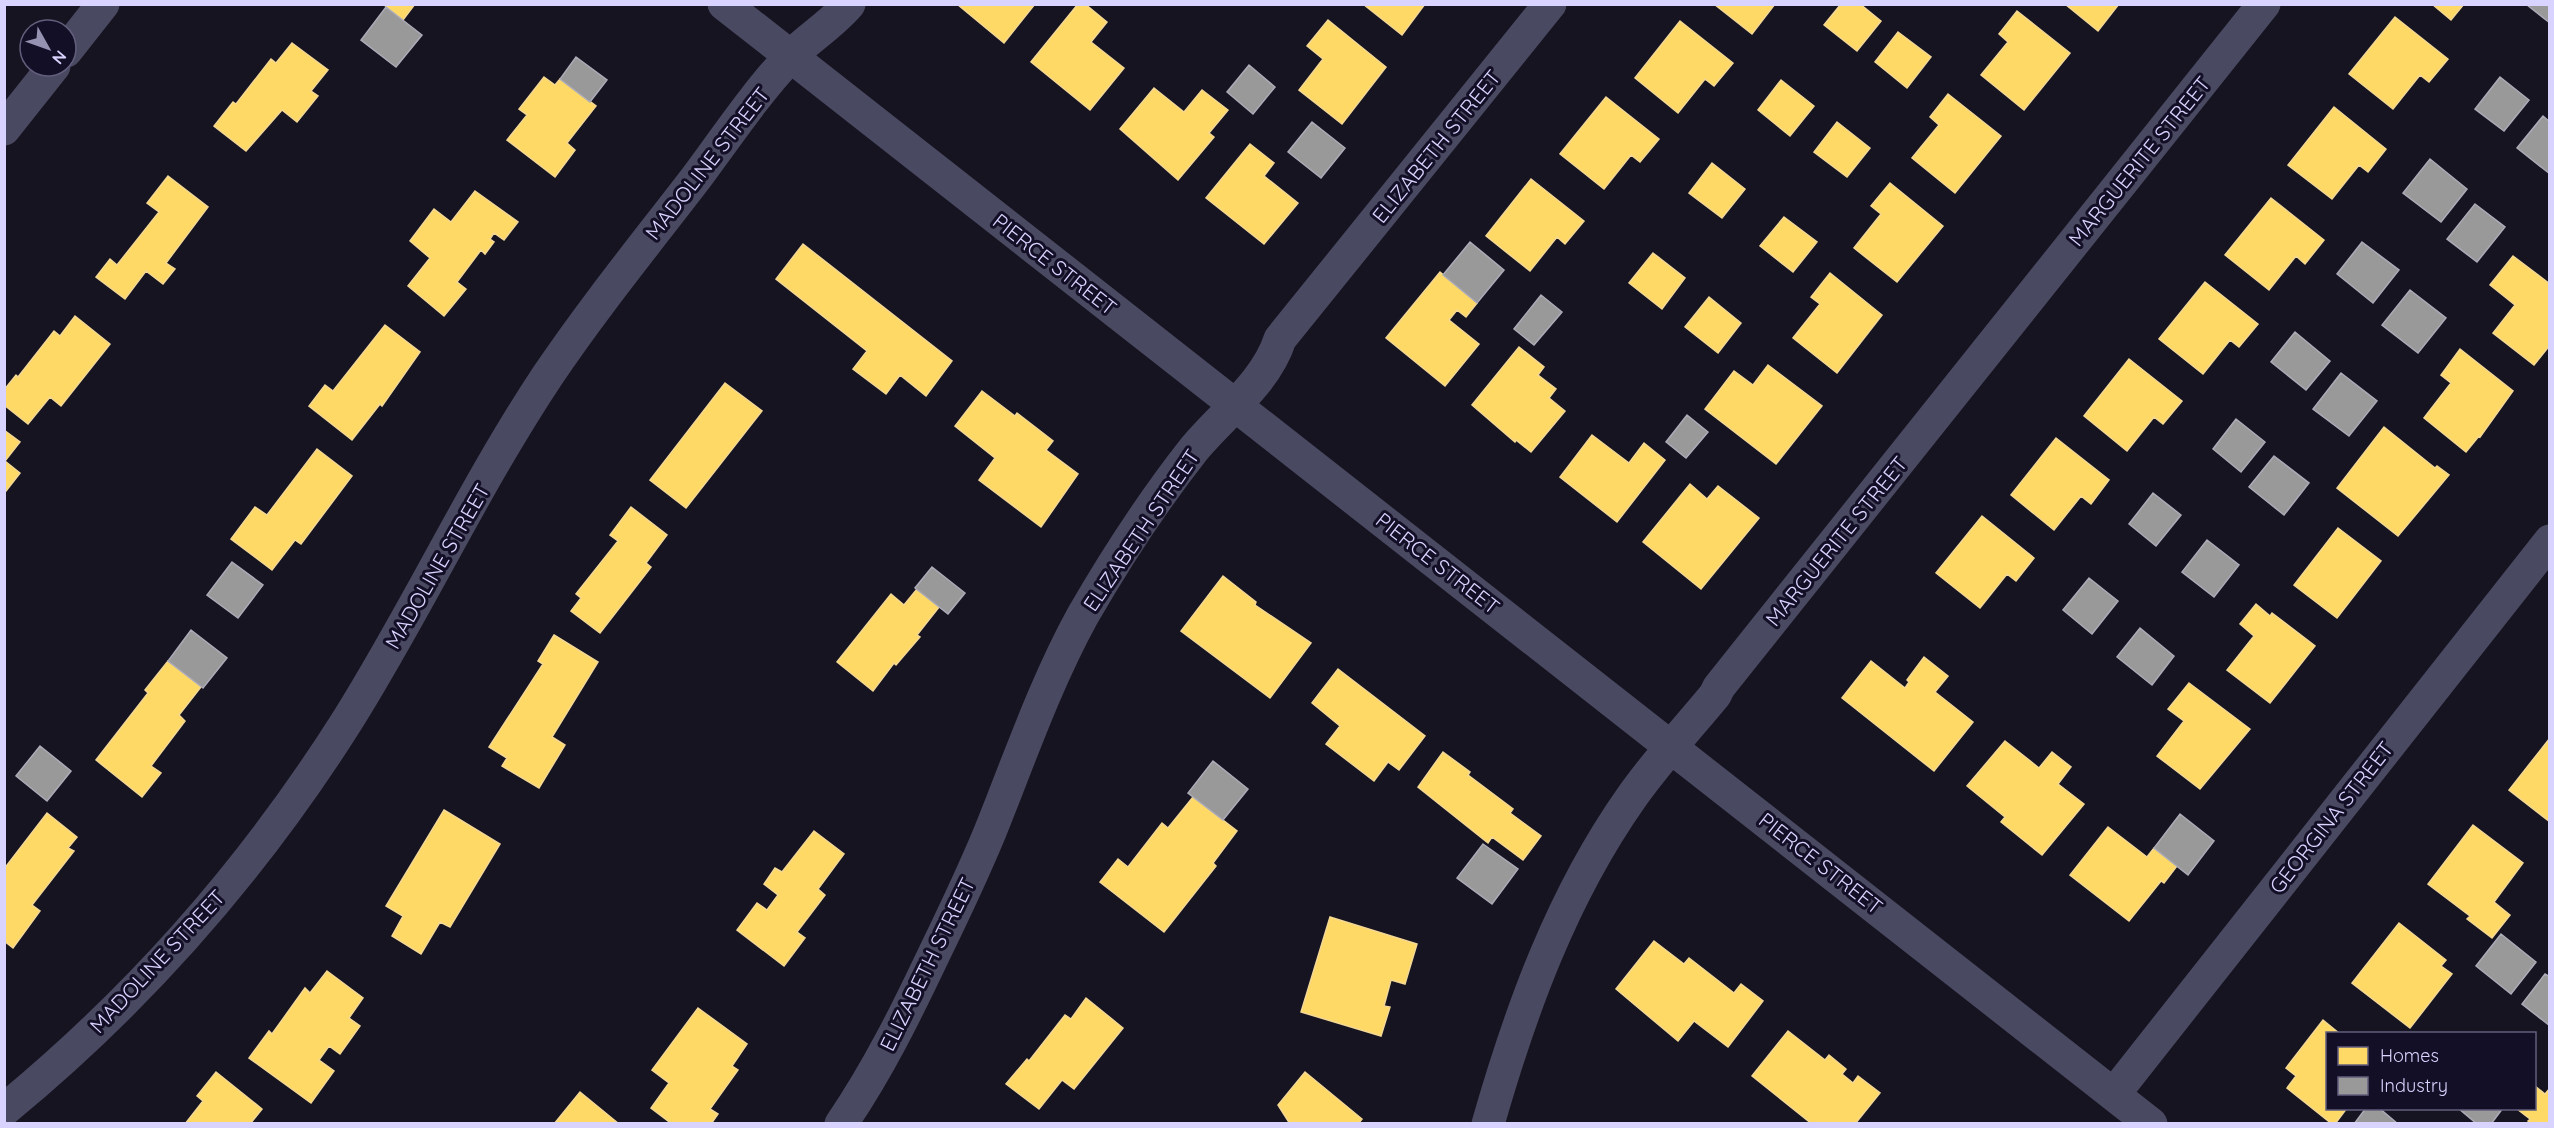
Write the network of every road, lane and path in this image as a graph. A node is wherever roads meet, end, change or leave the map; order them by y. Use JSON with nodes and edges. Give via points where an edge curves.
{"nodes":[{"id":1,"x":103,"y":4,"type":"edge"},
{"id":2,"x":724,"y":4,"type":"edge"},
{"id":3,"x":849,"y":4,"type":"edge"},
{"id":4,"x":1550,"y":4,"type":"edge"},
{"id":5,"x":2264,"y":4,"type":"edge"},
{"id":6,"x":78,"y":36,"type":"edge"},
{"id":7,"x":791,"y":57,"type":"junction"},
{"id":8,"x":44,"y":78,"type":"edge"},
{"id":9,"x":4,"y":129,"type":"edge"},
{"id":10,"x":1236,"y":405,"type":"junction"},
{"id":11,"x":2550,"y":542,"type":"edge"},
{"id":12,"x":1673,"y":746,"type":"junction"},
{"id":13,"x":2114,"y":1094,"type":"junction"},
{"id":14,"x":4,"y":1110,"type":"edge"},
{"id":15,"x":841,"y":1124,"type":"edge"},
{"id":16,"x":1488,"y":1124,"type":"edge"},
{"id":17,"x":2151,"y":1124,"type":"edge"}],
"edges":[{"from":1,"to":6,"type":"street"},
{"from":2,"to":7,"type":"street","name":"PIERCE STREET"},
{"from":3,"to":7,"type":"street","name":"MADOLINE STREET"},
{"from":4,"to":10,"type":"street","name":"ELIZABETH STREET","via":[[1280,339],[1276,353]]},
{"from":5,"to":12,"type":"street","name":"MARGUERITE STREET"},
{"from":7,"to":10,"type":"street","name":"PIERCE STREET"},
{"from":7,"to":14,"type":"street","name":"MADOLINE STREET","via":[[548,375],[353,710],[285,812],[196,922],[123,1002]]},
{"from":8,"to":9,"type":"street"},
{"from":10,"to":12,"type":"street","name":"PIERCE STREET"},
{"from":10,"to":15,"type":"street","name":"ELIZABETH STREET","via":[[1195,448],[1124,548],[1083,617],[1029,732],[948,925],[900,1024]]},
{"from":11,"to":13,"type":"street","name":"GEORGINA STREET"},
{"from":12,"to":13,"type":"street","name":"PIERCE STREET"},
{"from":12,"to":16,"type":"street","name":"MARGUERITE STREET","via":[[1631,797],[1574,893],[1533,984]]},
{"from":13,"to":17,"type":"street","name":"PIERCE STREET"}]}
